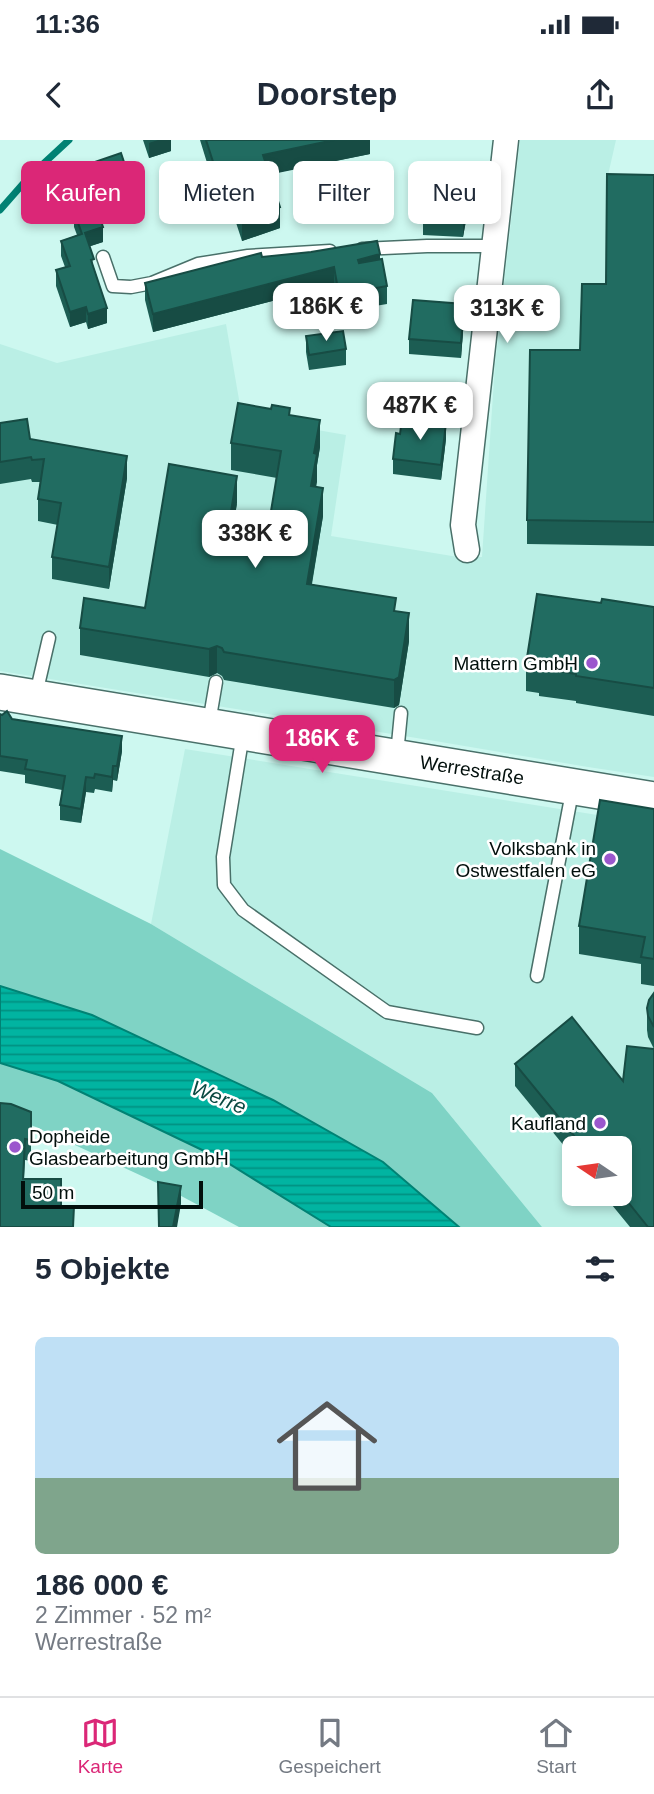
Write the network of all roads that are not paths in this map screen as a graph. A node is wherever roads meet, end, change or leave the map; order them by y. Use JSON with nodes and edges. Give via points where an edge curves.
{"nodes":[{"id":1,"x":506,"y":140,"type":"edge"},
{"id":2,"x":495,"y":246,"type":"junction"},
{"id":3,"x":103,"y":257,"type":"dead end"},
{"id":4,"x":467,"y":550,"type":"dead end"},
{"id":5,"x":49,"y":638,"type":"dead end"},
{"id":6,"x":216,"y":682,"type":"dead end"},
{"id":7,"x":0,"y":692,"type":"edge"},
{"id":8,"x":35,"y":698,"type":"junction"},
{"id":9,"x":401,"y":713,"type":"dead end"},
{"id":10,"x":208,"y":728,"type":"junction"},
{"id":11,"x":243,"y":733,"type":"junction"},
{"id":12,"x":397,"y":758,"type":"junction"},
{"id":13,"x":573,"y":787,"type":"junction"},
{"id":14,"x":654,"y":800,"type":"edge"},
{"id":15,"x":537,"y":976,"type":"dead end"},
{"id":16,"x":477,"y":1028,"type":"dead end"}],
"edges":[{"from":1,"to":2,"type":"street"},
{"from":2,"to":3,"type":"lane","via":[[248,256],[198,264],[152,284],[131,287],[113,286]]},
{"from":2,"to":4,"type":"street","via":[[463,525]]},
{"from":5,"to":8,"type":"lane"},
{"from":6,"to":10,"type":"lane"},
{"from":7,"to":8,"type":"main road","name":"Werrestraße"},
{"from":8,"to":10,"type":"main road","name":"Werrestraße"},
{"from":9,"to":12,"type":"lane"},
{"from":10,"to":11,"type":"main road","name":"Werrestraße"},
{"from":11,"to":12,"type":"main road","name":"Werrestraße"},
{"from":11,"to":16,"type":"lane","via":[[223,857],[224,885],[243,910],[387,1012]]},
{"from":12,"to":13,"type":"main road","name":"Werrestraße"},
{"from":13,"to":14,"type":"main road","name":"Werrestraße"},
{"from":13,"to":15,"type":"lane"}]}
